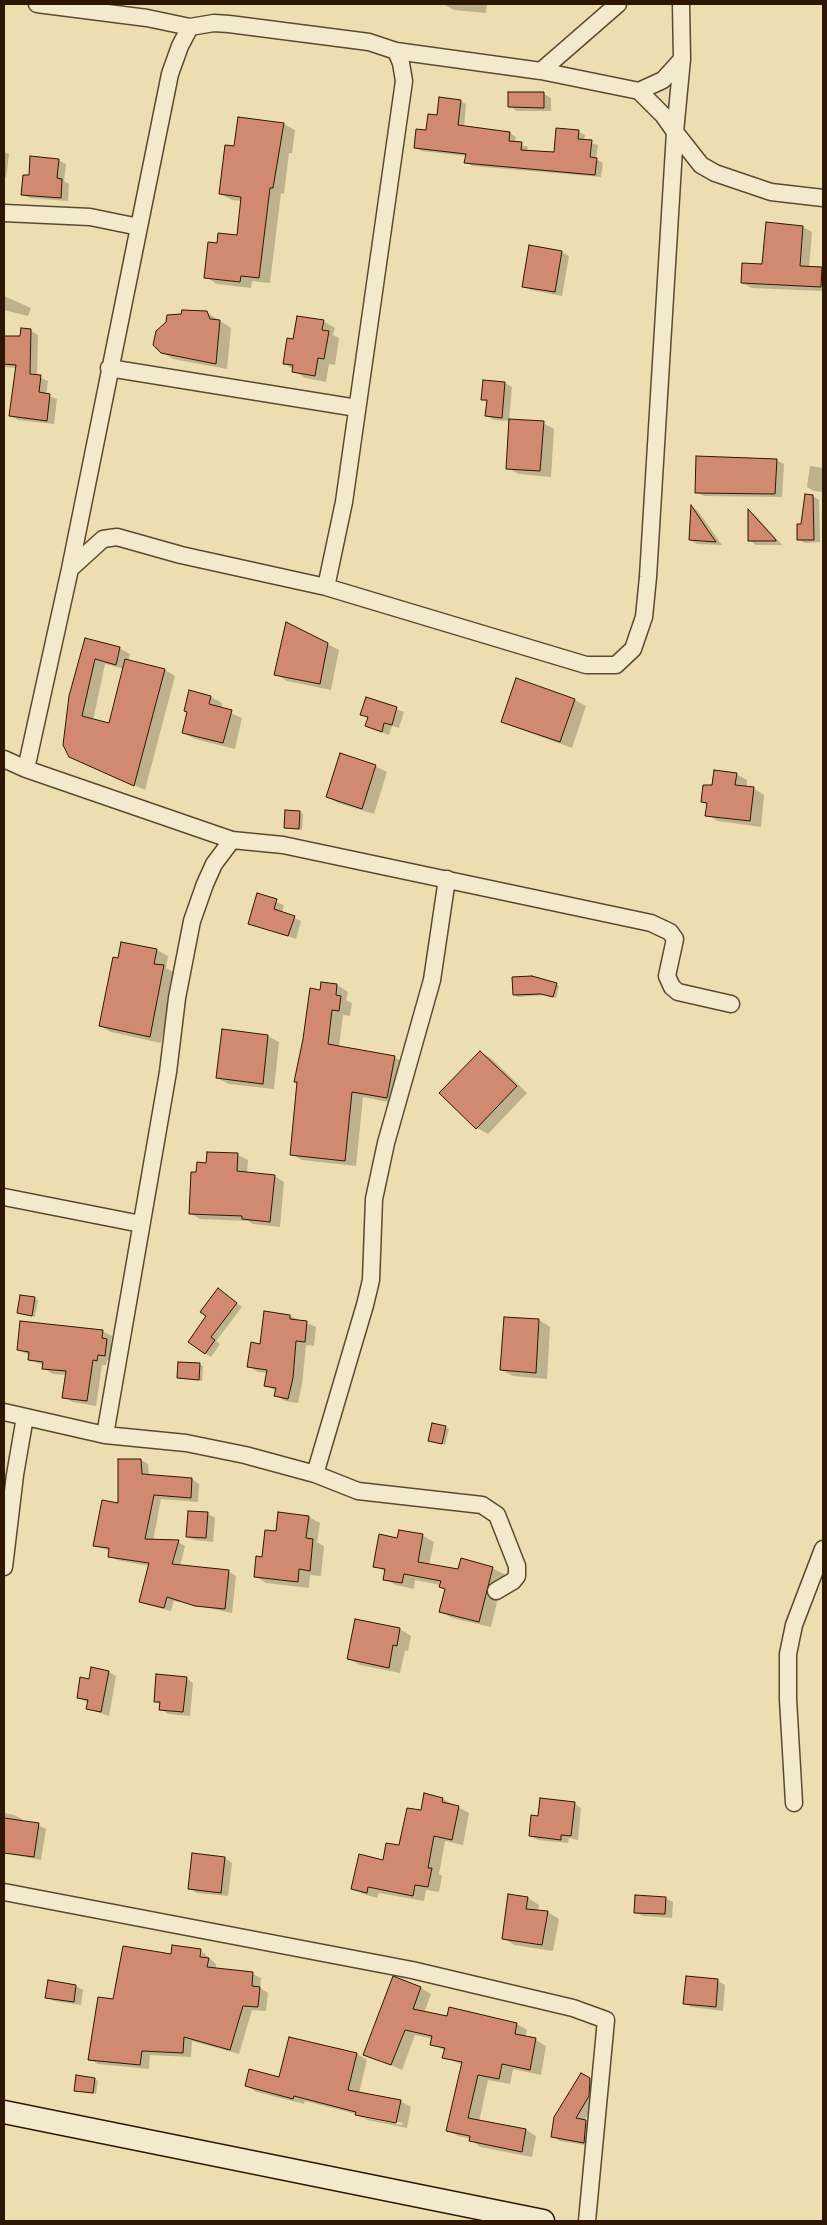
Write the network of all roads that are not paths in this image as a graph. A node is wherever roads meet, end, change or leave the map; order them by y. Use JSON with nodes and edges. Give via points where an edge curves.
{"nodes":[{"id":1,"x":37,"y":4,"type":"edge"},
{"id":2,"x":618,"y":4,"type":"edge"},
{"id":3,"x":681,"y":4,"type":"edge"},
{"id":4,"x":190,"y":27,"type":"junction"},
{"id":5,"x":396,"y":51,"type":"junction"},
{"id":6,"x":682,"y":59,"type":"junction"},
{"id":7,"x":541,"y":71,"type":"junction"},
{"id":8,"x":639,"y":91,"type":"junction"},
{"id":9,"x":675,"y":132,"type":"junction"},
{"id":10,"x":823,"y":198,"type":"edge"},
{"id":11,"x":4,"y":213,"type":"edge"},
{"id":12,"x":139,"y":227,"type":"junction"},
{"id":13,"x":109,"y":368,"type":"junction"},
{"id":14,"x":357,"y":408,"type":"junction"},
{"id":15,"x":70,"y":570,"type":"junction"},
{"id":16,"x":326,"y":587,"type":"junction"},
{"id":17,"x":4,"y":759,"type":"edge"},
{"id":18,"x":26,"y":769,"type":"junction"},
{"id":19,"x":232,"y":840,"type":"junction"},
{"id":20,"x":447,"y":879,"type":"junction"},
{"id":21,"x":731,"y":1004,"type":"dead end"},
{"id":22,"x":4,"y":1197,"type":"edge"},
{"id":23,"x":141,"y":1224,"type":"junction"},
{"id":24,"x":4,"y":1412,"type":"edge"},
{"id":25,"x":25,"y":1417,"type":"junction"},
{"id":26,"x":105,"y":1435,"type":"junction"},
{"id":27,"x":315,"y":1474,"type":"junction"},
{"id":28,"x":823,"y":1549,"type":"edge"},
{"id":29,"x":4,"y":1567,"type":"edge"},
{"id":30,"x":496,"y":1591,"type":"dead end"},
{"id":31,"x":794,"y":1803,"type":"dead end"},
{"id":32,"x":4,"y":1892,"type":"edge"},
{"id":33,"x":4,"y":2112,"type":"edge"},
{"id":34,"x":473,"y":2215,"type":"edge"},
{"id":35,"x":543,"y":2221,"type":"edge"},
{"id":36,"x":587,"y":2221,"type":"edge"}],
"edges":[{"from":1,"to":4,"type":"street"},
{"from":2,"to":7,"type":"street"},
{"from":3,"to":6,"type":"street"},
{"from":4,"to":5,"type":"street","via":[[229,24],[369,42]]},
{"from":4,"to":12,"type":"street","via":[[170,74]]},
{"from":5,"to":7,"type":"street"},
{"from":5,"to":14,"type":"street","via":[[404,81]]},
{"from":6,"to":8,"type":"street","via":[[663,80]]},
{"from":6,"to":9,"type":"street"},
{"from":7,"to":8,"type":"street"},
{"from":8,"to":9,"type":"street","via":[[663,114]]},
{"from":9,"to":10,"type":"street","via":[[701,165],[715,173],[771,192]]},
{"from":9,"to":16,"type":"street","via":[[649,571],[644,617],[634,650],[616,665],[586,665]]},
{"from":11,"to":12,"type":"street","via":[[90,217]]},
{"from":12,"to":13,"type":"street"},
{"from":13,"to":14,"type":"street"},
{"from":13,"to":15,"type":"street"},
{"from":14,"to":16,"type":"street","via":[[344,502]]},
{"from":15,"to":16,"type":"street","via":[[103,539],[117,537],[180,555]]},
{"from":15,"to":18,"type":"street"},
{"from":17,"to":18,"type":"street"},
{"from":18,"to":19,"type":"street"},
{"from":19,"to":20,"type":"street","via":[[283,846]]},
{"from":19,"to":23,"type":"street","via":[[204,884],[192,921]]},
{"from":20,"to":21,"type":"street","via":[[662,927],[675,939],[667,976],[672,987],[678,992]]},
{"from":20,"to":27,"type":"street","via":[[432,980],[386,1143],[374,1199],[371,1280]]},
{"from":22,"to":23,"type":"street"},
{"from":23,"to":26,"type":"street"},
{"from":24,"to":25,"type":"street"},
{"from":25,"to":26,"type":"street"},
{"from":25,"to":29,"type":"street"},
{"from":26,"to":27,"type":"street","via":[[186,1443]]},
{"from":27,"to":30,"type":"street","via":[[358,1491],[472,1503],[489,1509],[496,1515],[517,1566],[517,1576],[513,1581]]},
{"from":28,"to":31,"type":"street","via":[[794,1625],[788,1654]]},
{"from":32,"to":36,"type":"street","via":[[412,1970],[572,2008],[606,2020]]},
{"from":33,"to":34,"type":"main road"},
{"from":34,"to":35,"type":"main road"}]}
